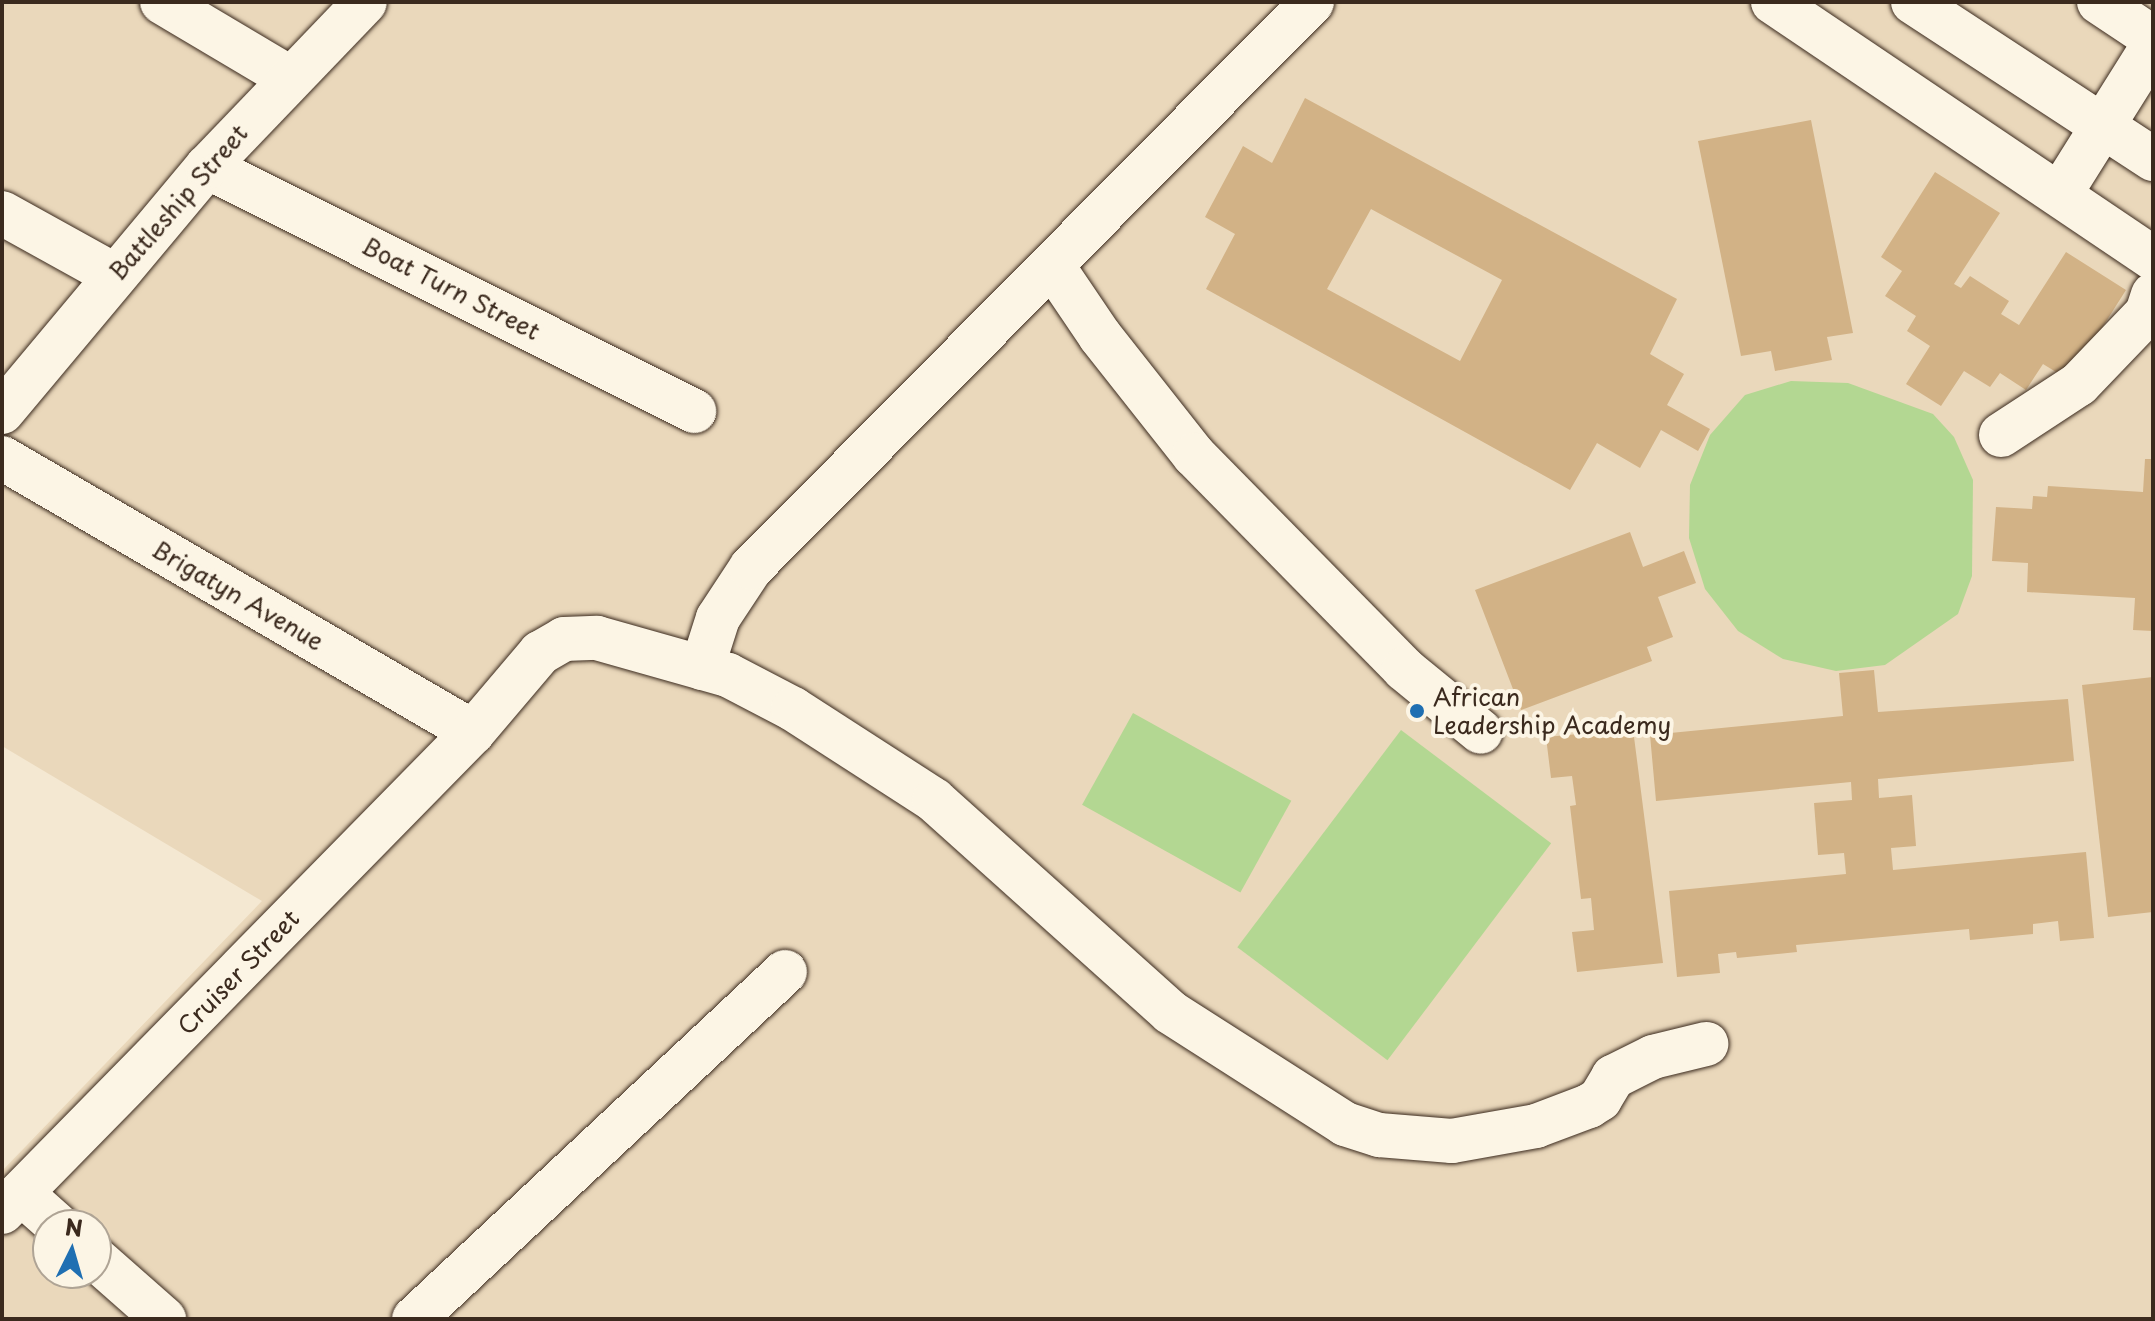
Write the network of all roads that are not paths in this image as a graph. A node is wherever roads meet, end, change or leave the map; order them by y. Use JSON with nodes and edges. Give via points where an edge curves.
{"nodes":[{"id":1,"x":162,"y":2,"type":"edge"},
{"id":2,"x":365,"y":2,"type":"edge"},
{"id":3,"x":1312,"y":2,"type":"edge"},
{"id":4,"x":1773,"y":2,"type":"edge"},
{"id":5,"x":1913,"y":2,"type":"edge"},
{"id":6,"x":2099,"y":2,"type":"edge"},
{"id":7,"x":2153,"y":38,"type":"edge"},
{"id":8,"x":2153,"y":46,"type":"edge"},
{"id":9,"x":290,"y":78,"type":"junction"},
{"id":10,"x":2102,"y":123,"type":"junction"},
{"id":11,"x":2153,"y":159,"type":"edge"},
{"id":12,"x":207,"y":167,"type":"junction"},
{"id":13,"x":2060,"y":194,"type":"junction"},
{"id":14,"x":2,"y":213,"type":"edge"},
{"id":15,"x":2153,"y":258,"type":"edge"},
{"id":16,"x":1052,"y":265,"type":"junction"},
{"id":17,"x":114,"y":275,"type":"junction"},
{"id":18,"x":2153,"y":295,"type":"edge"},
{"id":19,"x":694,"y":411,"type":"dead end"},
{"id":20,"x":2,"y":412,"type":"edge"},
{"id":21,"x":2001,"y":435,"type":"dead end"},
{"id":22,"x":2,"y":458,"type":"edge"},
{"id":23,"x":702,"y":668,"type":"junction"},
{"id":24,"x":473,"y":732,"type":"junction"},
{"id":25,"x":1481,"y":732,"type":"dead end"},
{"id":26,"x":785,"y":972,"type":"dead end"},
{"id":27,"x":1706,"y":1044,"type":"dead end"},
{"id":28,"x":12,"y":1203,"type":"edge"},
{"id":29,"x":32,"y":1213,"type":"edge"},
{"id":30,"x":112,"y":1273,"type":"edge"},
{"id":31,"x":164,"y":1319,"type":"edge"},
{"id":32,"x":414,"y":1319,"type":"edge"}],
"edges":[{"from":1,"to":9,"type":"street"},
{"from":2,"to":9,"type":"street","name":"Battleship Street"},
{"from":3,"to":16,"type":"street"},
{"from":4,"to":13,"type":"street"},
{"from":5,"to":10,"type":"street"},
{"from":6,"to":7,"type":"street"},
{"from":8,"to":10,"type":"street"},
{"from":9,"to":12,"type":"street","name":"Battleship Street"},
{"from":10,"to":11,"type":"street"},
{"from":10,"to":13,"type":"street"},
{"from":12,"to":17,"type":"street","name":"Battleship Street"},
{"from":12,"to":19,"type":"street","name":"Boat Turn Street"},
{"from":13,"to":15,"type":"street"},
{"from":14,"to":17,"type":"street"},
{"from":16,"to":23,"type":"street","via":[[751,568],[718,618]]},
{"from":16,"to":25,"type":"street","via":[[1100,336],[1194,455],[1404,669]]},
{"from":17,"to":20,"type":"street","name":"Battleship Street"},
{"from":18,"to":21,"type":"street","via":[[2147,313],[2079,384]]},
{"from":22,"to":24,"type":"street","name":"Brigatyn Avenue"},
{"from":23,"to":24,"type":"street","name":"Cruiser Street","via":[[597,638],[564,639],[540,653]]},
{"from":23,"to":27,"type":"street","name":"Cruiser Street","via":[[761,689],[934,800],[1170,1012],[1345,1124],[1379,1135],[1452,1141],[1536,1126],[1589,1106],[1600,1099],[1613,1077],[1653,1057]]},
{"from":24,"to":28,"type":"street","name":"Cruiser Street"},
{"from":26,"to":32,"type":"street"},
{"from":28,"to":29,"type":"street"},
{"from":30,"to":31,"type":"street"}]}
